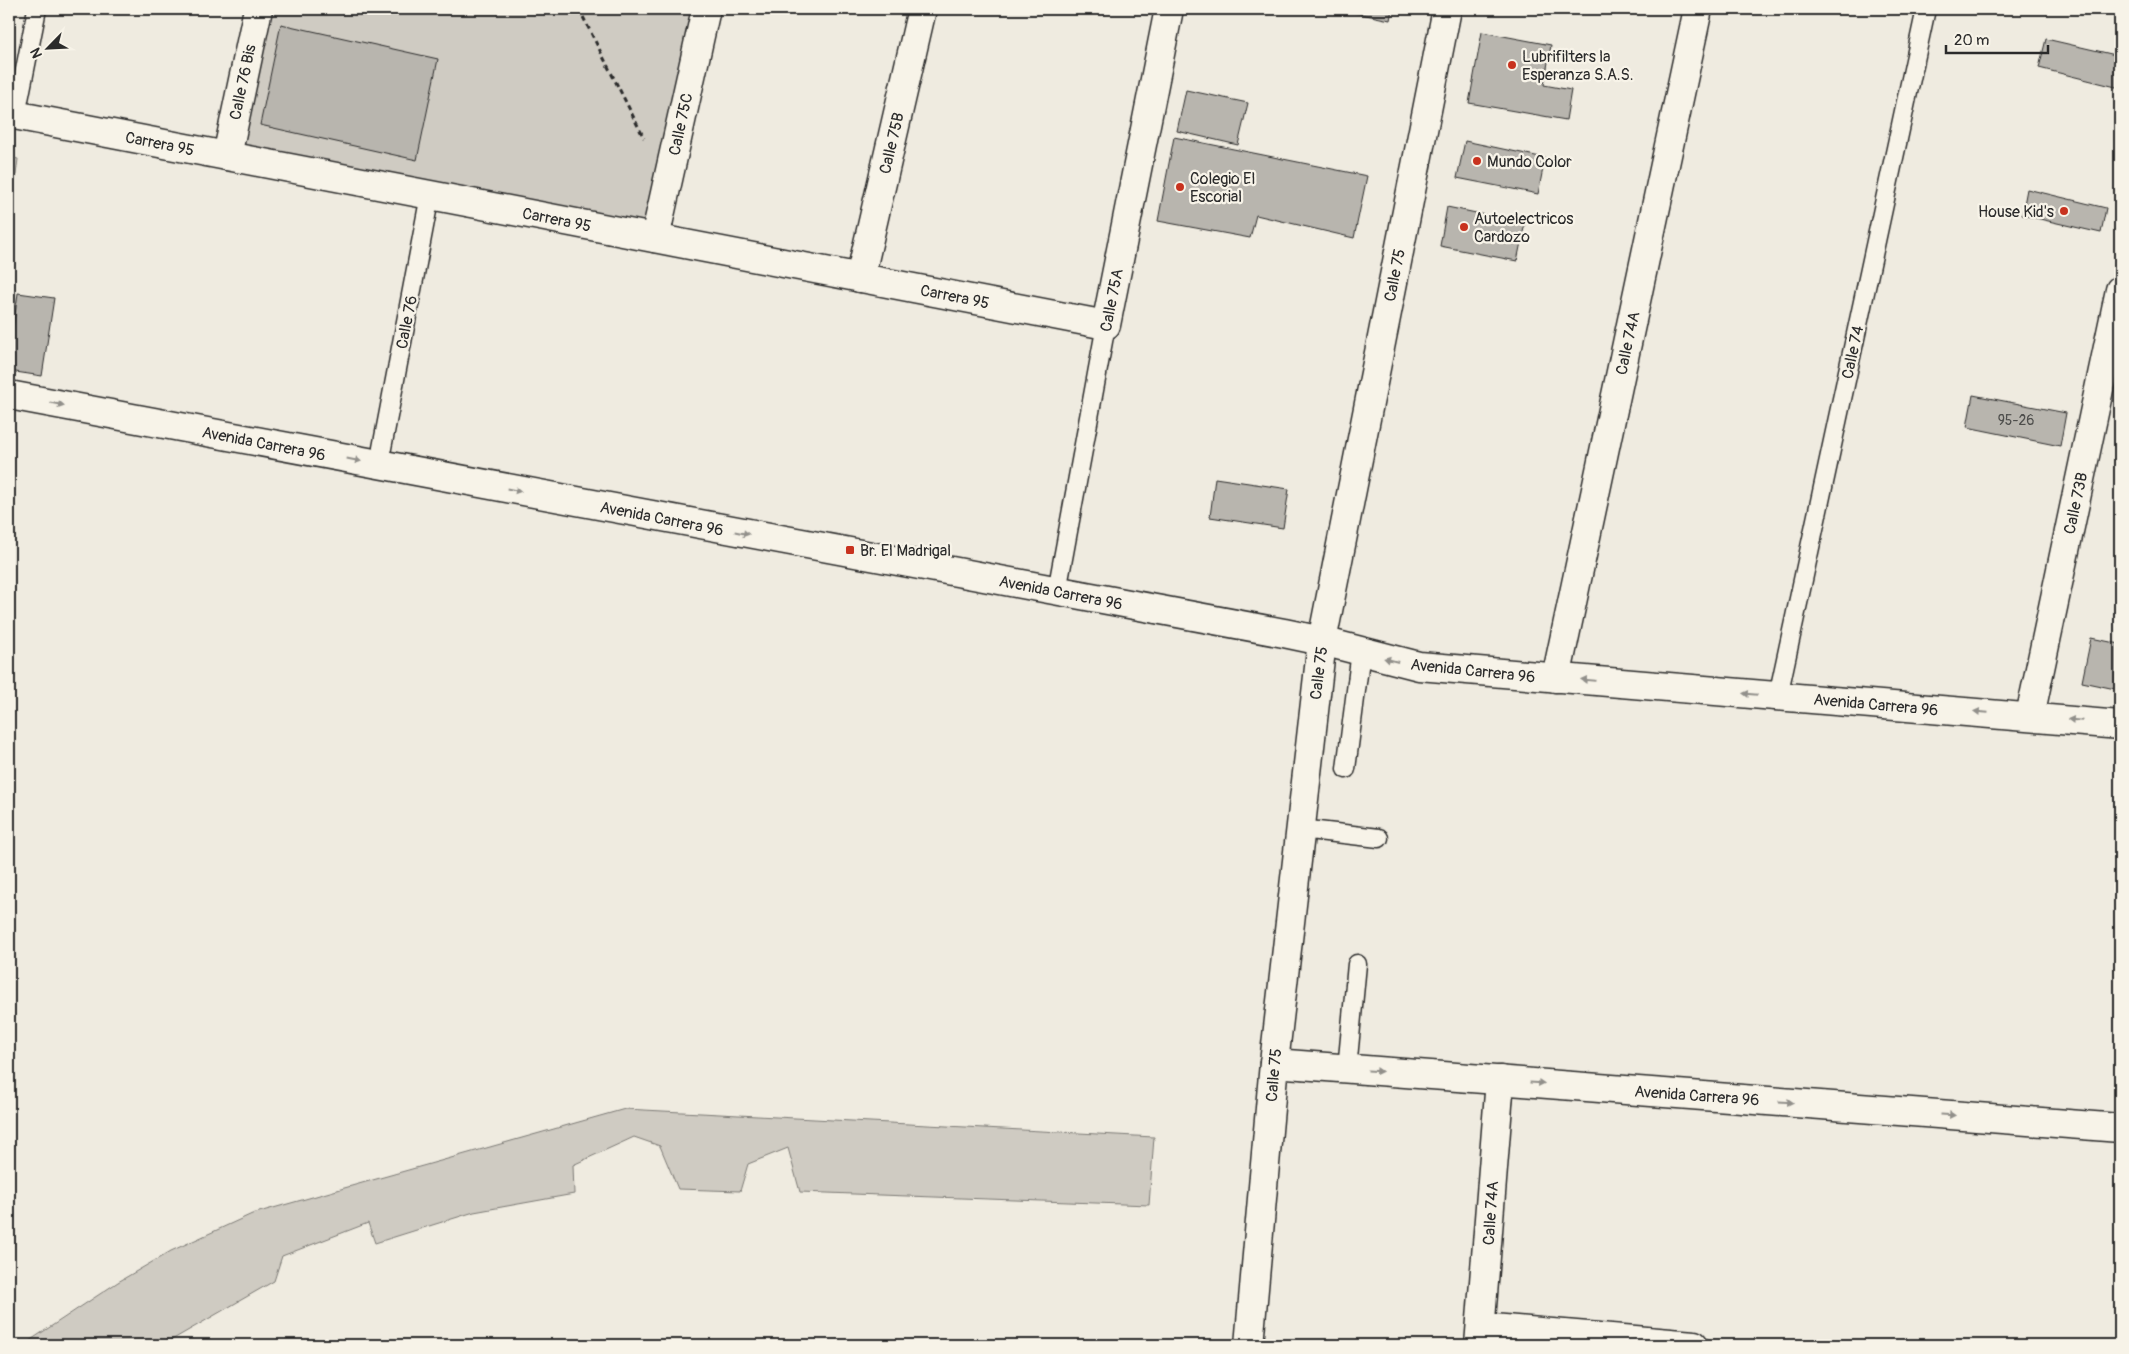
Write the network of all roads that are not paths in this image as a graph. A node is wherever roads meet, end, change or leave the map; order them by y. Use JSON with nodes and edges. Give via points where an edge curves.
{"nodes":[{"id":1,"x":36,"y":9,"type":"edge"},
{"id":2,"x":258,"y":9,"type":"edge"},
{"id":3,"x":706,"y":9,"type":"edge"},
{"id":4,"x":922,"y":9,"type":"edge"},
{"id":5,"x":1169,"y":9,"type":"edge"},
{"id":6,"x":1447,"y":9,"type":"edge"},
{"id":7,"x":1698,"y":9,"type":"edge"},
{"id":8,"x":1926,"y":9,"type":"edge"},
{"id":9,"x":12,"y":115,"type":"edge"},
{"id":10,"x":227,"y":156,"type":"junction"},
{"id":11,"x":430,"y":195,"type":"junction"},
{"id":12,"x":655,"y":238,"type":"junction"},
{"id":13,"x":860,"y":278,"type":"junction"},
{"id":14,"x":2120,"y":290,"type":"edge"},
{"id":15,"x":1106,"y":325,"type":"junction"},
{"id":16,"x":9,"y":395,"type":"edge"},
{"id":17,"x":382,"y":448,"type":"dead end"},
{"id":18,"x":1057,"y":591,"type":"junction"},
{"id":19,"x":1322,"y":641,"type":"junction"},
{"id":20,"x":1361,"y":652,"type":"junction"},
{"id":21,"x":1556,"y":678,"type":"junction"},
{"id":22,"x":1778,"y":696,"type":"junction"},
{"id":23,"x":2030,"y":716,"type":"junction"},
{"id":24,"x":2120,"y":725,"type":"edge"},
{"id":25,"x":1346,"y":769,"type":"dead end"},
{"id":26,"x":1300,"y":829,"type":"junction"},
{"id":27,"x":1379,"y":838,"type":"dead end"},
{"id":28,"x":1357,"y":964,"type":"dead end"},
{"id":29,"x":1274,"y":1063,"type":"junction"},
{"id":30,"x":1347,"y":1069,"type":"junction"},
{"id":31,"x":1500,"y":1080,"type":"junction"},
{"id":32,"x":2120,"y":1128,"type":"edge"},
{"id":33,"x":1480,"y":1336,"type":"edge"},
{"id":34,"x":1249,"y":1345,"type":"edge"},
{"id":35,"x":1694,"y":1345,"type":"edge"}],
"edges":[{"from":1,"to":9,"type":"lane"},
{"from":2,"to":10,"type":"main road","name":"Calle 76 Bis"},
{"from":3,"to":12,"type":"main road","name":"Calle 75C"},
{"from":4,"to":13,"type":"main road","name":"Calle 75B"},
{"from":5,"to":15,"type":"main road","name":"Calle 75A"},
{"from":6,"to":19,"type":"main road","name":"Calle 75"},
{"from":7,"to":21,"type":"main road","name":"Calle 74A"},
{"from":8,"to":22,"type":"lane","name":"Calle 74"},
{"from":9,"to":10,"type":"main road","name":"Carrera 95"},
{"from":10,"to":11,"type":"main road","name":"Carrera 95"},
{"from":11,"to":12,"type":"main road","name":"Carrera 95"},
{"from":11,"to":17,"type":"lane","name":"Calle 76"},
{"from":12,"to":13,"type":"main road","name":"Carrera 95"},
{"from":13,"to":15,"type":"main road","name":"Carrera 95"},
{"from":14,"to":23,"type":"main road","name":"Calle 73B"},
{"from":15,"to":18,"type":"lane","name":"Calle 75A"},
{"from":16,"to":18,"type":"main road","name":"Avenida Carrera 96","one_way":true},
{"from":18,"to":19,"type":"main road","name":"Avenida Carrera 96"},
{"from":19,"to":20,"type":"main road","name":"Avenida Carrera 96"},
{"from":19,"to":26,"type":"main road","name":"Calle 75"},
{"from":21,"to":20,"type":"main road","name":"Avenida Carrera 96","one_way":true,"via":[[1419,666]]},
{"from":20,"to":25,"type":"lane"},
{"from":22,"to":21,"type":"main road","name":"Avenida Carrera 96","one_way":true},
{"from":23,"to":22,"type":"main road","name":"Avenida Carrera 96","one_way":true},
{"from":24,"to":23,"type":"main road","name":"Avenida Carrera 96","one_way":true},
{"from":26,"to":27,"type":"lane"},
{"from":26,"to":29,"type":"main road","name":"Calle 75"},
{"from":28,"to":30,"type":"lane"},
{"from":29,"to":30,"type":"main road","name":"Avenida Carrera 96"},
{"from":29,"to":34,"type":"main road","name":"Calle 75"},
{"from":30,"to":31,"type":"main road","name":"Avenida Carrera 96","one_way":true},
{"from":31,"to":32,"type":"main road","name":"Avenida Carrera 96","one_way":true},
{"from":31,"to":33,"type":"main road","name":"Calle 74A"},
{"from":33,"to":35,"type":"main road"}]}
